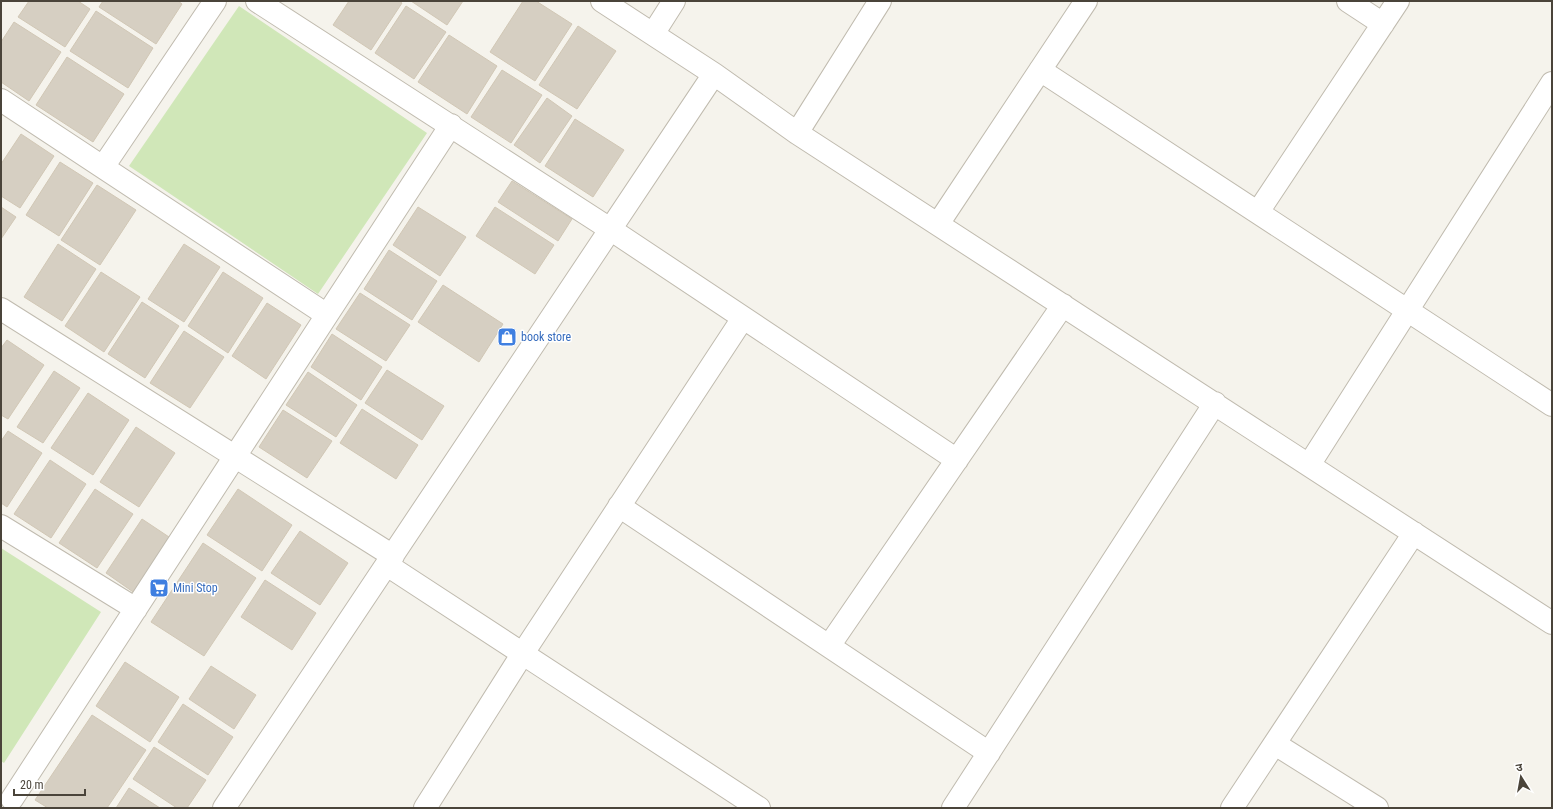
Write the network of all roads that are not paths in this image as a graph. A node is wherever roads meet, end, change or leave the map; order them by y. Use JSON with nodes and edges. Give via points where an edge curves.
{"nodes":[{"id":1,"x":215,"y":1,"type":"edge"},
{"id":2,"x":257,"y":1,"type":"edge"},
{"id":3,"x":602,"y":1,"type":"edge"},
{"id":4,"x":674,"y":1,"type":"edge"},
{"id":5,"x":880,"y":1,"type":"edge"},
{"id":6,"x":1086,"y":1,"type":"edge"},
{"id":7,"x":1348,"y":1,"type":"edge"},
{"id":8,"x":1398,"y":1,"type":"edge"},
{"id":9,"x":1383,"y":24,"type":"junction"},
{"id":10,"x":653,"y":34,"type":"junction"},
{"id":11,"x":1040,"y":70,"type":"junction"},
{"id":12,"x":714,"y":74,"type":"junction"},
{"id":13,"x":1552,"y":83,"type":"edge"},
{"id":14,"x":1,"y":100,"type":"edge"},
{"id":15,"x":451,"y":126,"type":"junction"},
{"id":16,"x":797,"y":133,"type":"junction"},
{"id":17,"x":103,"y":167,"type":"junction"},
{"id":18,"x":1258,"y":212,"type":"junction"},
{"id":19,"x":938,"y":224,"type":"junction"},
{"id":20,"x":610,"y":229,"type":"junction"},
{"id":21,"x":1063,"y":305,"type":"junction"},
{"id":22,"x":1,"y":309,"type":"edge"},
{"id":23,"x":1407,"y":310,"type":"junction"},
{"id":24,"x":327,"y":315,"type":"junction"},
{"id":25,"x":743,"y":318,"type":"junction"},
{"id":26,"x":1215,"y":403,"type":"junction"},
{"id":27,"x":1552,"y":405,"type":"edge"},
{"id":28,"x":235,"y":456,"type":"junction"},
{"id":29,"x":957,"y":460,"type":"junction"},
{"id":30,"x":1309,"y":465,"type":"junction"},
{"id":31,"x":619,"y":506,"type":"junction"},
{"id":32,"x":1,"y":526,"type":"edge"},
{"id":33,"x":1414,"y":533,"type":"junction"},
{"id":34,"x":390,"y":560,"type":"junction"},
{"id":35,"x":136,"y":609,"type":"junction"},
{"id":36,"x":1552,"y":623,"type":"edge"},
{"id":37,"x":829,"y":646,"type":"junction"},
{"id":38,"x":523,"y":653,"type":"junction"},
{"id":39,"x":1275,"y":744,"type":"junction"},
{"id":40,"x":989,"y":753,"type":"junction"},
{"id":41,"x":13,"y":799,"type":"edge"},
{"id":42,"x":959,"y":806,"type":"edge"},
{"id":43,"x":224,"y":808,"type":"edge"},
{"id":44,"x":426,"y":808,"type":"edge"},
{"id":45,"x":759,"y":808,"type":"edge"},
{"id":46,"x":1232,"y":808,"type":"edge"},
{"id":47,"x":1377,"y":808,"type":"edge"}],
"edges":[{"from":1,"to":17,"type":"street"},
{"from":2,"to":15,"type":"street"},
{"from":3,"to":10,"type":"street"},
{"from":4,"to":10,"type":"street"},
{"from":5,"to":16,"type":"street"},
{"from":6,"to":11,"type":"street"},
{"from":7,"to":9,"type":"street"},
{"from":8,"to":9,"type":"street"},
{"from":9,"to":18,"type":"street"},
{"from":10,"to":12,"type":"street"},
{"from":11,"to":18,"type":"street"},
{"from":11,"to":19,"type":"street"},
{"from":12,"to":16,"type":"street"},
{"from":12,"to":20,"type":"street"},
{"from":13,"to":23,"type":"street"},
{"from":14,"to":17,"type":"street"},
{"from":15,"to":20,"type":"street"},
{"from":15,"to":24,"type":"street"},
{"from":16,"to":19,"type":"street"},
{"from":17,"to":24,"type":"street"},
{"from":18,"to":23,"type":"street"},
{"from":19,"to":21,"type":"street"},
{"from":20,"to":25,"type":"street"},
{"from":20,"to":34,"type":"street"},
{"from":21,"to":26,"type":"street"},
{"from":21,"to":29,"type":"street"},
{"from":22,"to":28,"type":"street"},
{"from":23,"to":27,"type":"street"},
{"from":23,"to":30,"type":"street"},
{"from":24,"to":28,"type":"street"},
{"from":25,"to":29,"type":"street"},
{"from":25,"to":31,"type":"street"},
{"from":26,"to":30,"type":"street"},
{"from":26,"to":40,"type":"street"},
{"from":28,"to":34,"type":"street"},
{"from":28,"to":35,"type":"street"},
{"from":29,"to":37,"type":"street"},
{"from":30,"to":33,"type":"street"},
{"from":31,"to":37,"type":"street"},
{"from":31,"to":38,"type":"street"},
{"from":32,"to":35,"type":"street"},
{"from":33,"to":36,"type":"street"},
{"from":33,"to":39,"type":"street"},
{"from":34,"to":38,"type":"street"},
{"from":34,"to":43,"type":"street"},
{"from":35,"to":41,"type":"street"},
{"from":37,"to":40,"type":"street"},
{"from":38,"to":44,"type":"street"},
{"from":38,"to":45,"type":"street"},
{"from":39,"to":46,"type":"street"},
{"from":39,"to":47,"type":"street"},
{"from":40,"to":42,"type":"street"}]}
